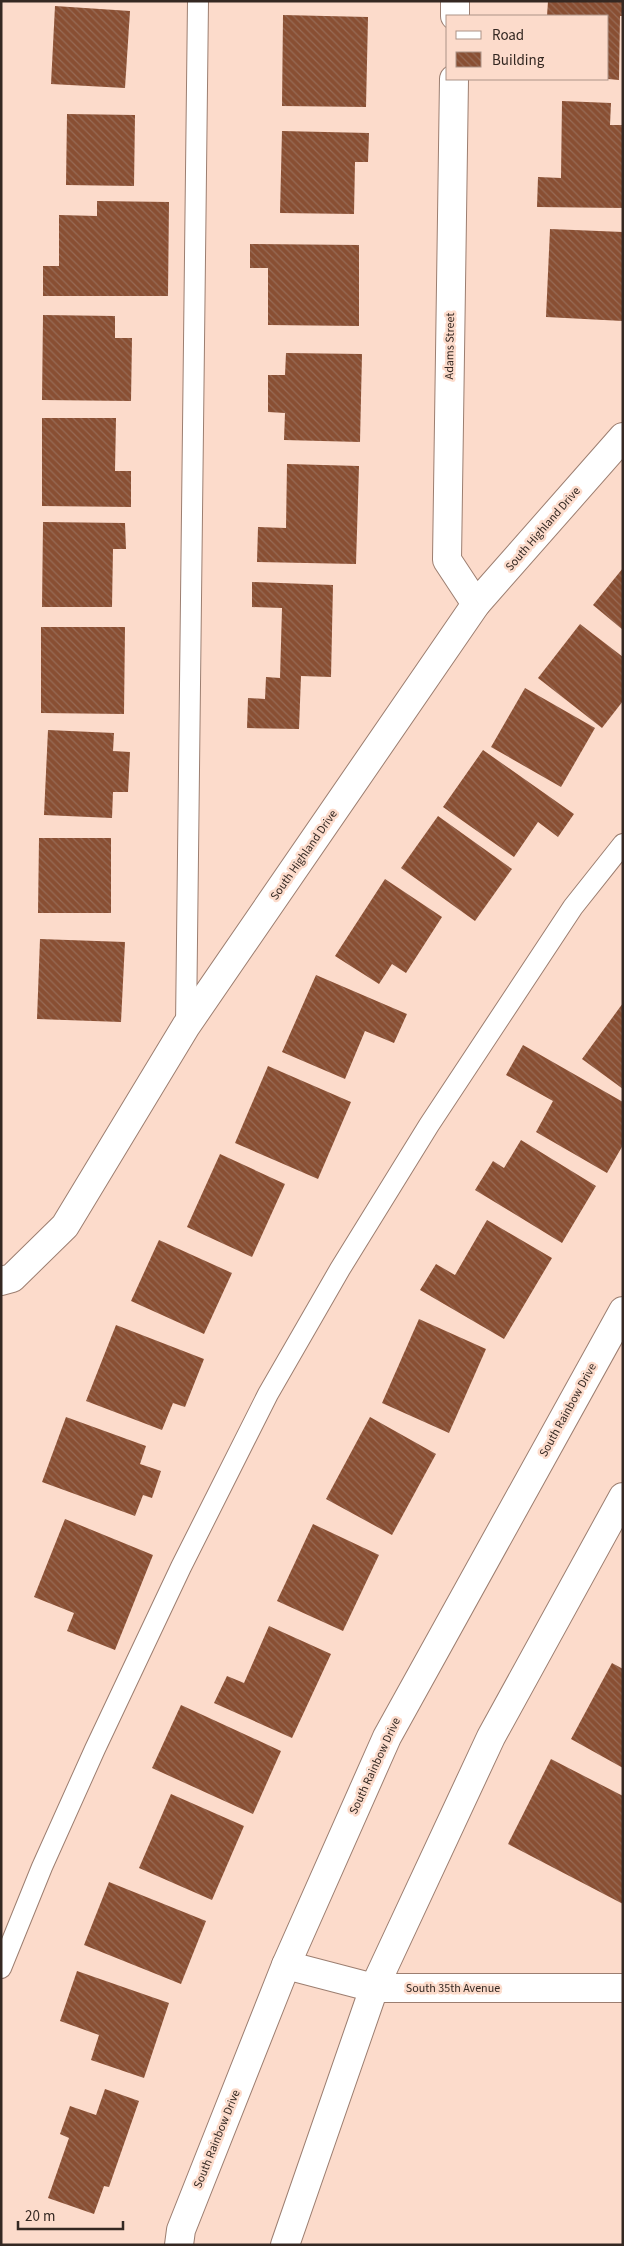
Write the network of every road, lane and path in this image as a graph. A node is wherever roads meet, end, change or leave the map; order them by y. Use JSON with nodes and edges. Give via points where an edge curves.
{"nodes":[{"id":1,"x":198,"y":1,"type":"edge"},
{"id":2,"x":455,"y":1,"type":"edge"},
{"id":3,"x":455,"y":15,"type":"edge"},
{"id":4,"x":454,"y":80,"type":"edge"},
{"id":5,"x":623,"y":438,"type":"edge"},
{"id":6,"x":476,"y":604,"type":"junction"},
{"id":7,"x":623,"y":844,"type":"edge"},
{"id":8,"x":186,"y":1026,"type":"junction"},
{"id":9,"x":1,"y":1281,"type":"edge"},
{"id":10,"x":623,"y":1311,"type":"edge"},
{"id":11,"x":623,"y":1496,"type":"edge"},
{"id":12,"x":286,"y":1965,"type":"junction"},
{"id":13,"x":1,"y":1968,"type":"edge"},
{"id":14,"x":374,"y":1988,"type":"junction"},
{"id":15,"x":623,"y":1988,"type":"edge"},
{"id":16,"x":179,"y":2245,"type":"edge"},
{"id":17,"x":285,"y":2245,"type":"edge"}],
"edges":[{"from":1,"to":8,"type":"lane"},
{"from":2,"to":3,"type":"street"},
{"from":4,"to":6,"type":"street","name":"Adams Street","via":[[447,560]]},
{"from":5,"to":6,"type":"street","name":"South Highland Drive"},
{"from":6,"to":8,"type":"street","name":"South Highland Drive"},
{"from":7,"to":13,"type":"lane","via":[[573,907],[429,1125],[268,1394],[99,1741]]},
{"from":8,"to":9,"type":"street","name":"South Highland Drive","via":[[65,1226],[12,1278]]},
{"from":10,"to":12,"type":"street","name":"South Rainbow Drive","via":[[387,1737]]},
{"from":11,"to":14,"type":"street","via":[[492,1737]]},
{"from":12,"to":14,"type":"street","name":"South 35th Avenue"},
{"from":12,"to":16,"type":"street","name":"South Rainbow Drive","via":[[181,2230]]},
{"from":14,"to":15,"type":"street","name":"South 35th Avenue"},
{"from":14,"to":17,"type":"street"}]}
